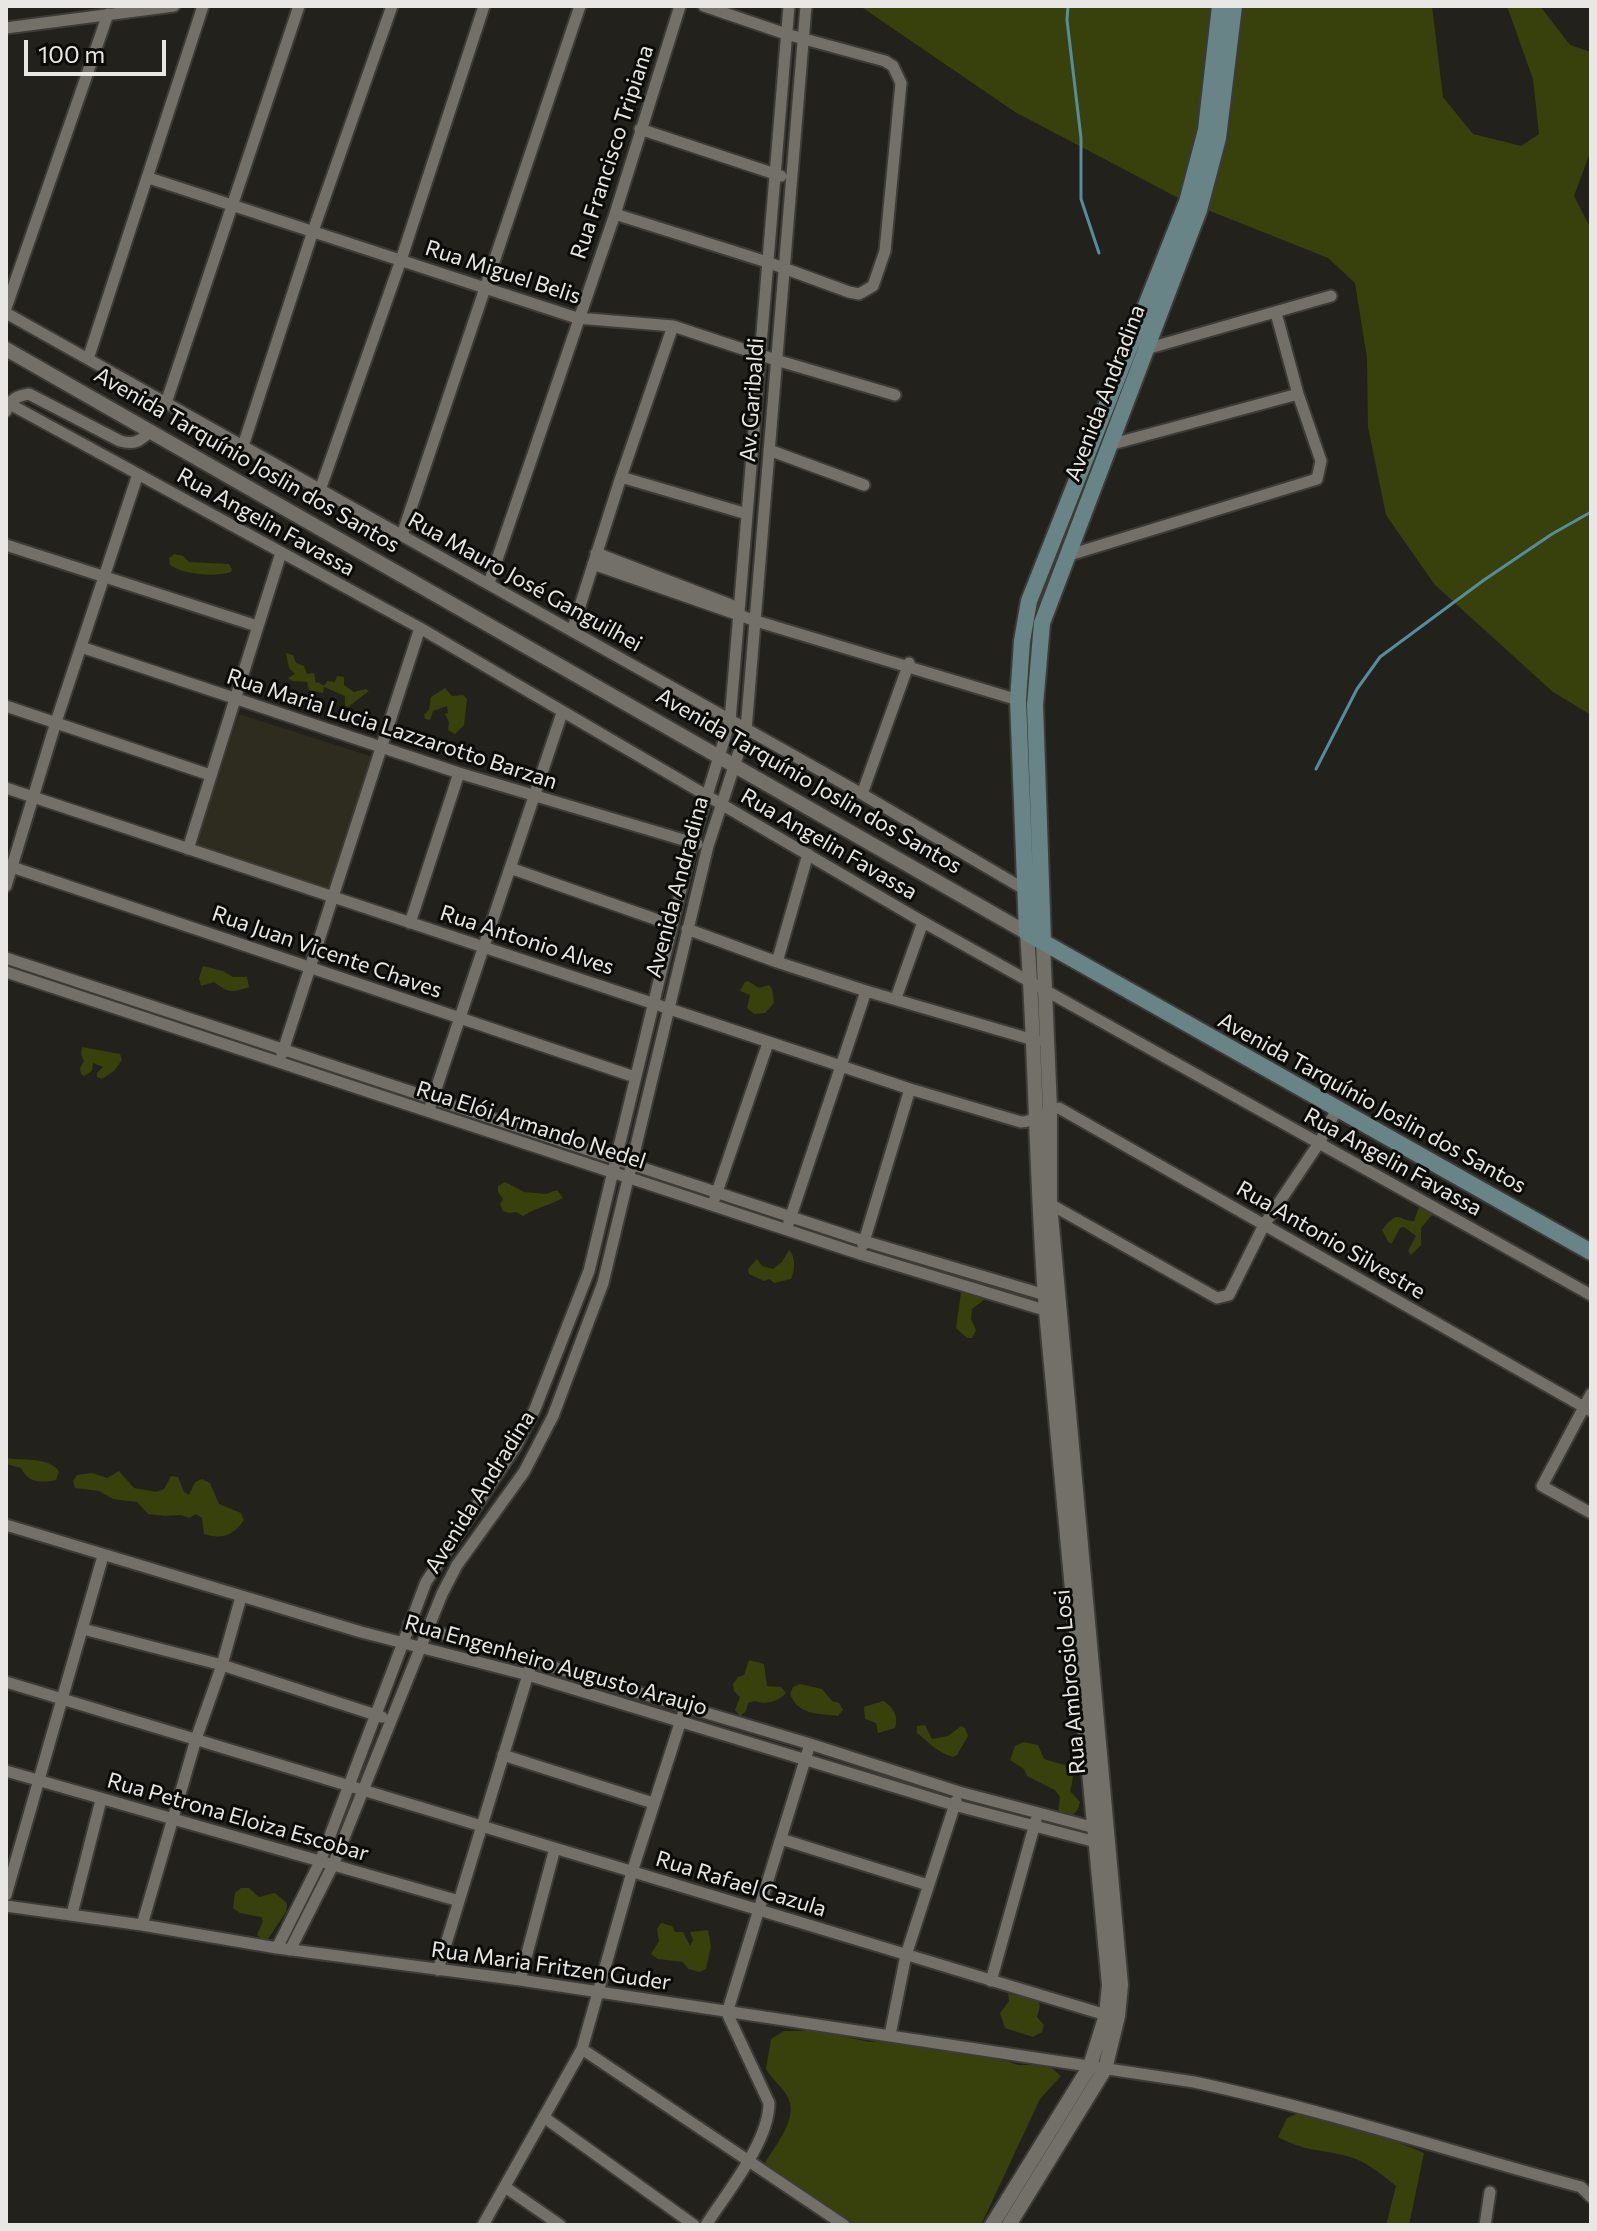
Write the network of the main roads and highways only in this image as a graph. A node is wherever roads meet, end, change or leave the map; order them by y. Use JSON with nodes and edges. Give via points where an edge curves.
{"nodes":[{"id":1,"x":1220,"y":6,"type":"edge"},
{"id":2,"x":1234,"y":6,"type":"edge"},
{"id":3,"x":1128,"y":372,"type":"junction"},
{"id":4,"x":1087,"y":478,"type":"junction"},
{"id":5,"x":1027,"y":933,"type":"joint"},
{"id":6,"x":1043,"y":942,"type":"junction"},
{"id":7,"x":1591,"y":1252,"type":"edge"}],
"edges":[{"from":1,"to":3,"type":"main road","name":"Avenida Andradina","via":[[1206,130],[1187,202]]},
{"from":2,"to":3,"type":"main road","name":"Avenida Andradina","via":[[1214,153],[1199,210],[1146,349]]},
{"from":3,"to":4,"type":"main road","name":"Avenida Andradina"},
{"from":3,"to":4,"type":"main road","name":"Avenida Andradina","via":[[1109,445]]},
{"from":4,"to":5,"type":"main road","name":"Avenida Andradina","via":[[1029,601],[1022,641],[1018,696]]},
{"from":4,"to":6,"type":"main road","name":"Avenida Andradina","via":[[1042,623],[1035,705]]},
{"from":5,"to":6,"type":"main road","name":"Avenida Tarquínio Joslin dos Santos"},
{"from":6,"to":7,"type":"main road","name":"Avenida Tarquínio Joslin dos Santos"}]}
